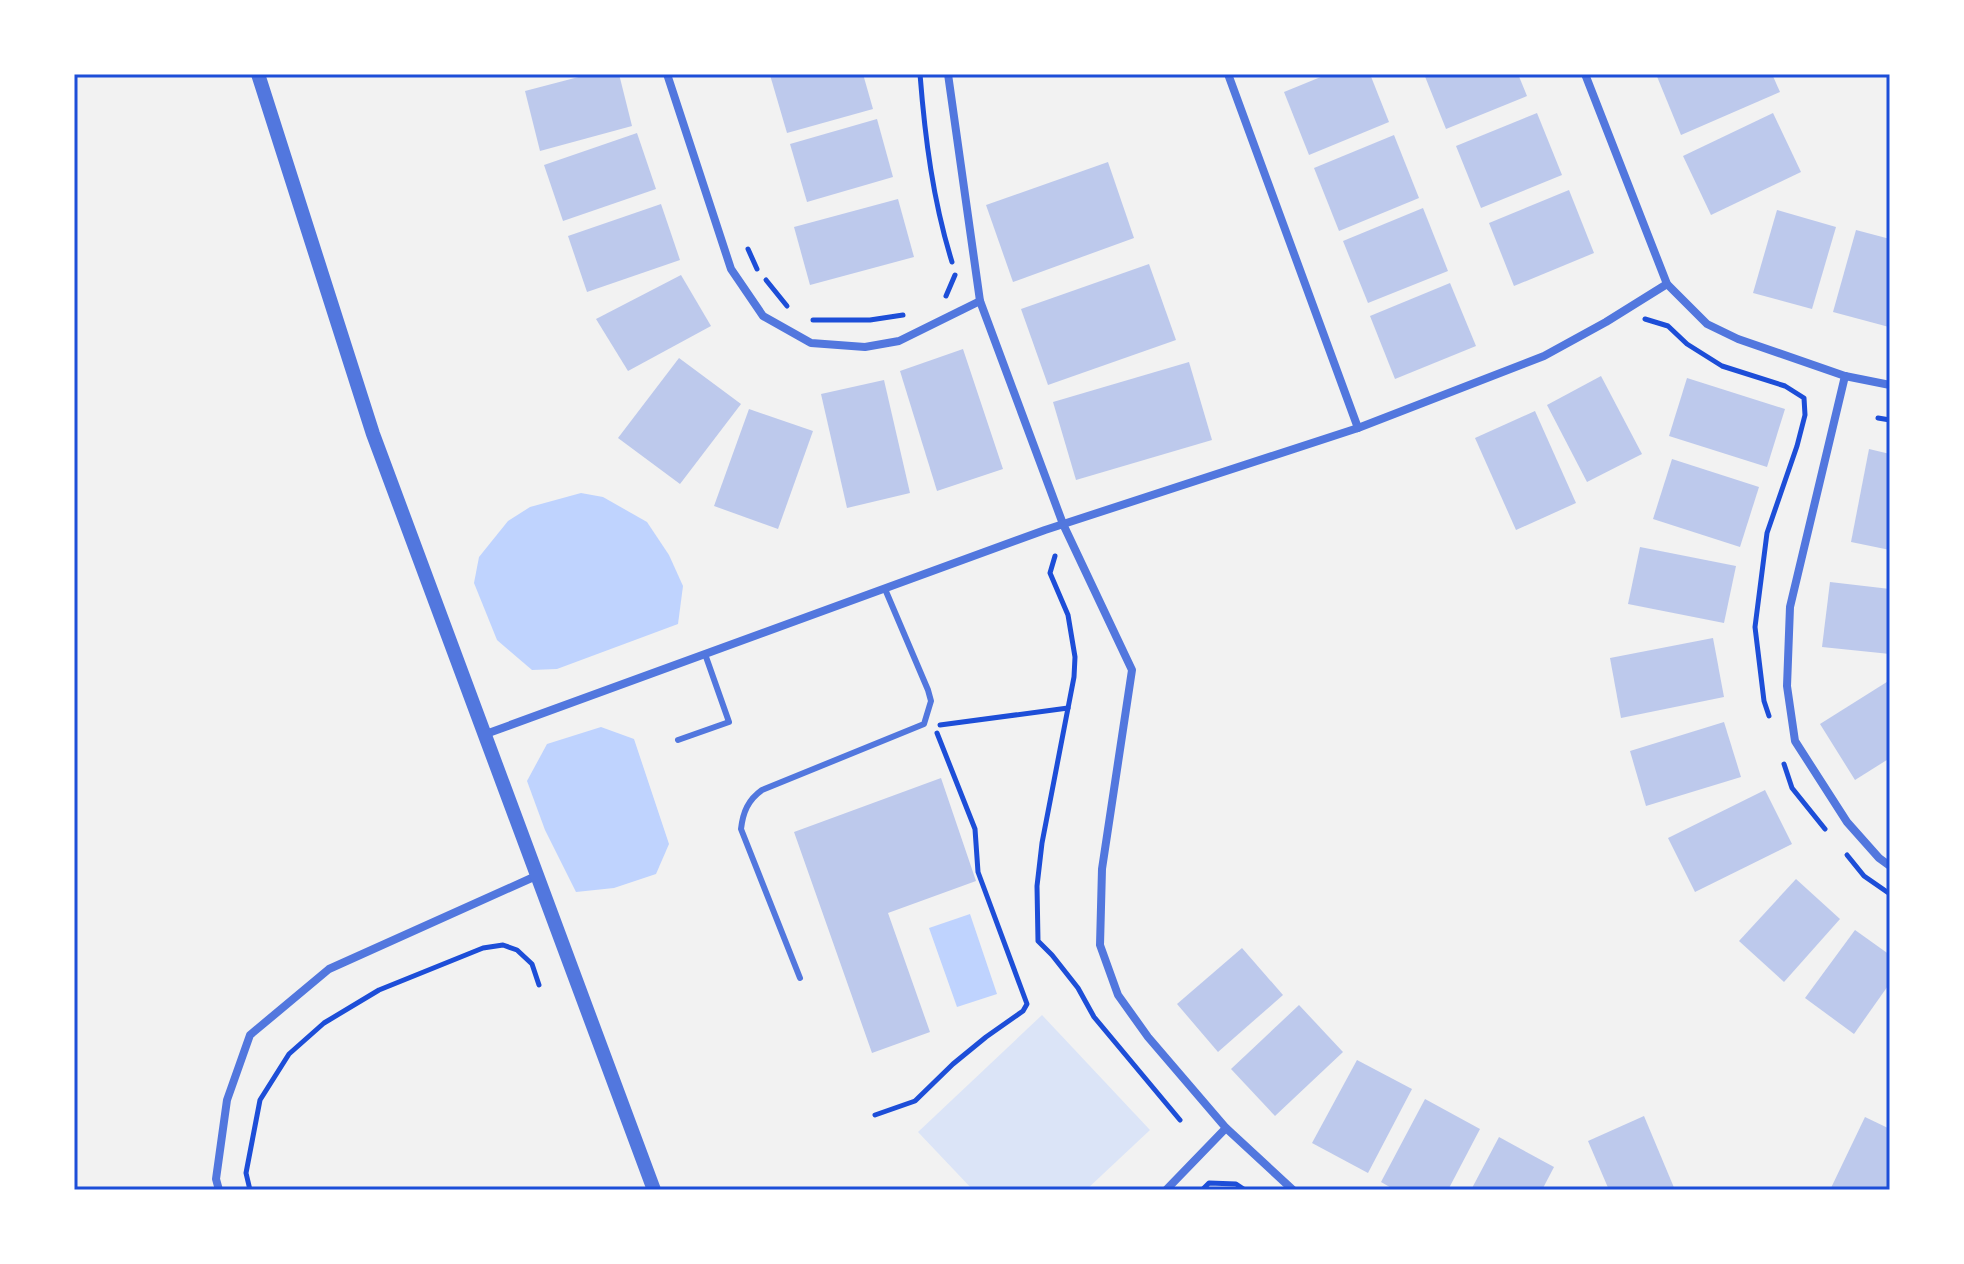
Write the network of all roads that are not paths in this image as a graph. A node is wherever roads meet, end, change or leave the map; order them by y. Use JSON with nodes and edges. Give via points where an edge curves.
{"nodes":[{"id":1,"x":258,"y":74,"type":"edge"},
{"id":2,"x":667,"y":74,"type":"edge"},
{"id":3,"x":948,"y":74,"type":"edge"},
{"id":4,"x":1228,"y":74,"type":"edge"},
{"id":5,"x":1585,"y":74,"type":"edge"},
{"id":6,"x":1667,"y":284,"type":"junction"},
{"id":7,"x":980,"y":301,"type":"junction"},
{"id":8,"x":1845,"y":376,"type":"junction"},
{"id":9,"x":1890,"y":385,"type":"edge"},
{"id":10,"x":1358,"y":428,"type":"junction"},
{"id":11,"x":1063,"y":524,"type":"junction"},
{"id":12,"x":885,"y":589,"type":"junction"},
{"id":13,"x":705,"y":654,"type":"junction"},
{"id":14,"x":483,"y":735,"type":"junction"},
{"id":15,"x":678,"y":740,"type":"dead end"},
{"id":16,"x":1890,"y":866,"type":"edge"},
{"id":17,"x":536,"y":876,"type":"junction"},
{"id":18,"x":800,"y":978,"type":"dead end"},
{"id":19,"x":1226,"y":1128,"type":"junction"},
{"id":20,"x":219,"y":1190,"type":"edge"},
{"id":21,"x":654,"y":1190,"type":"edge"},
{"id":22,"x":1166,"y":1190,"type":"edge"},
{"id":23,"x":1293,"y":1190,"type":"edge"}],
"edges":[{"from":1,"to":14,"type":"street","via":[[373,434]]},
{"from":2,"to":7,"type":"street","via":[[731,269],[763,316],[811,343],[865,347],[899,341]]},
{"from":3,"to":7,"type":"street"},
{"from":4,"to":10,"type":"street"},
{"from":5,"to":6,"type":"street"},
{"from":6,"to":8,"type":"street","via":[[1707,324]]},
{"from":6,"to":10,"type":"street","via":[[1544,356]]},
{"from":7,"to":11,"type":"street"},
{"from":8,"to":9,"type":"street"},
{"from":8,"to":16,"type":"street","via":[[1790,607],[1787,686],[1795,741],[1847,822]]},
{"from":10,"to":11,"type":"street"},
{"from":11,"to":12,"type":"street"},
{"from":11,"to":19,"type":"street","via":[[1132,670],[1102,869],[1100,945],[1118,995]]},
{"from":12,"to":13,"type":"street"},
{"from":12,"to":18,"type":"lane","via":[[928,690],[931,701],[924,724],[762,790],[742,819],[741,829]]},
{"from":13,"to":14,"type":"street"},
{"from":13,"to":15,"type":"lane","via":[[729,722]]},
{"from":14,"to":17,"type":"street"},
{"from":17,"to":20,"type":"street","via":[[329,969],[250,1035],[227,1100]]},
{"from":17,"to":21,"type":"street"},
{"from":19,"to":22,"type":"street"},
{"from":19,"to":23,"type":"street"}]}
